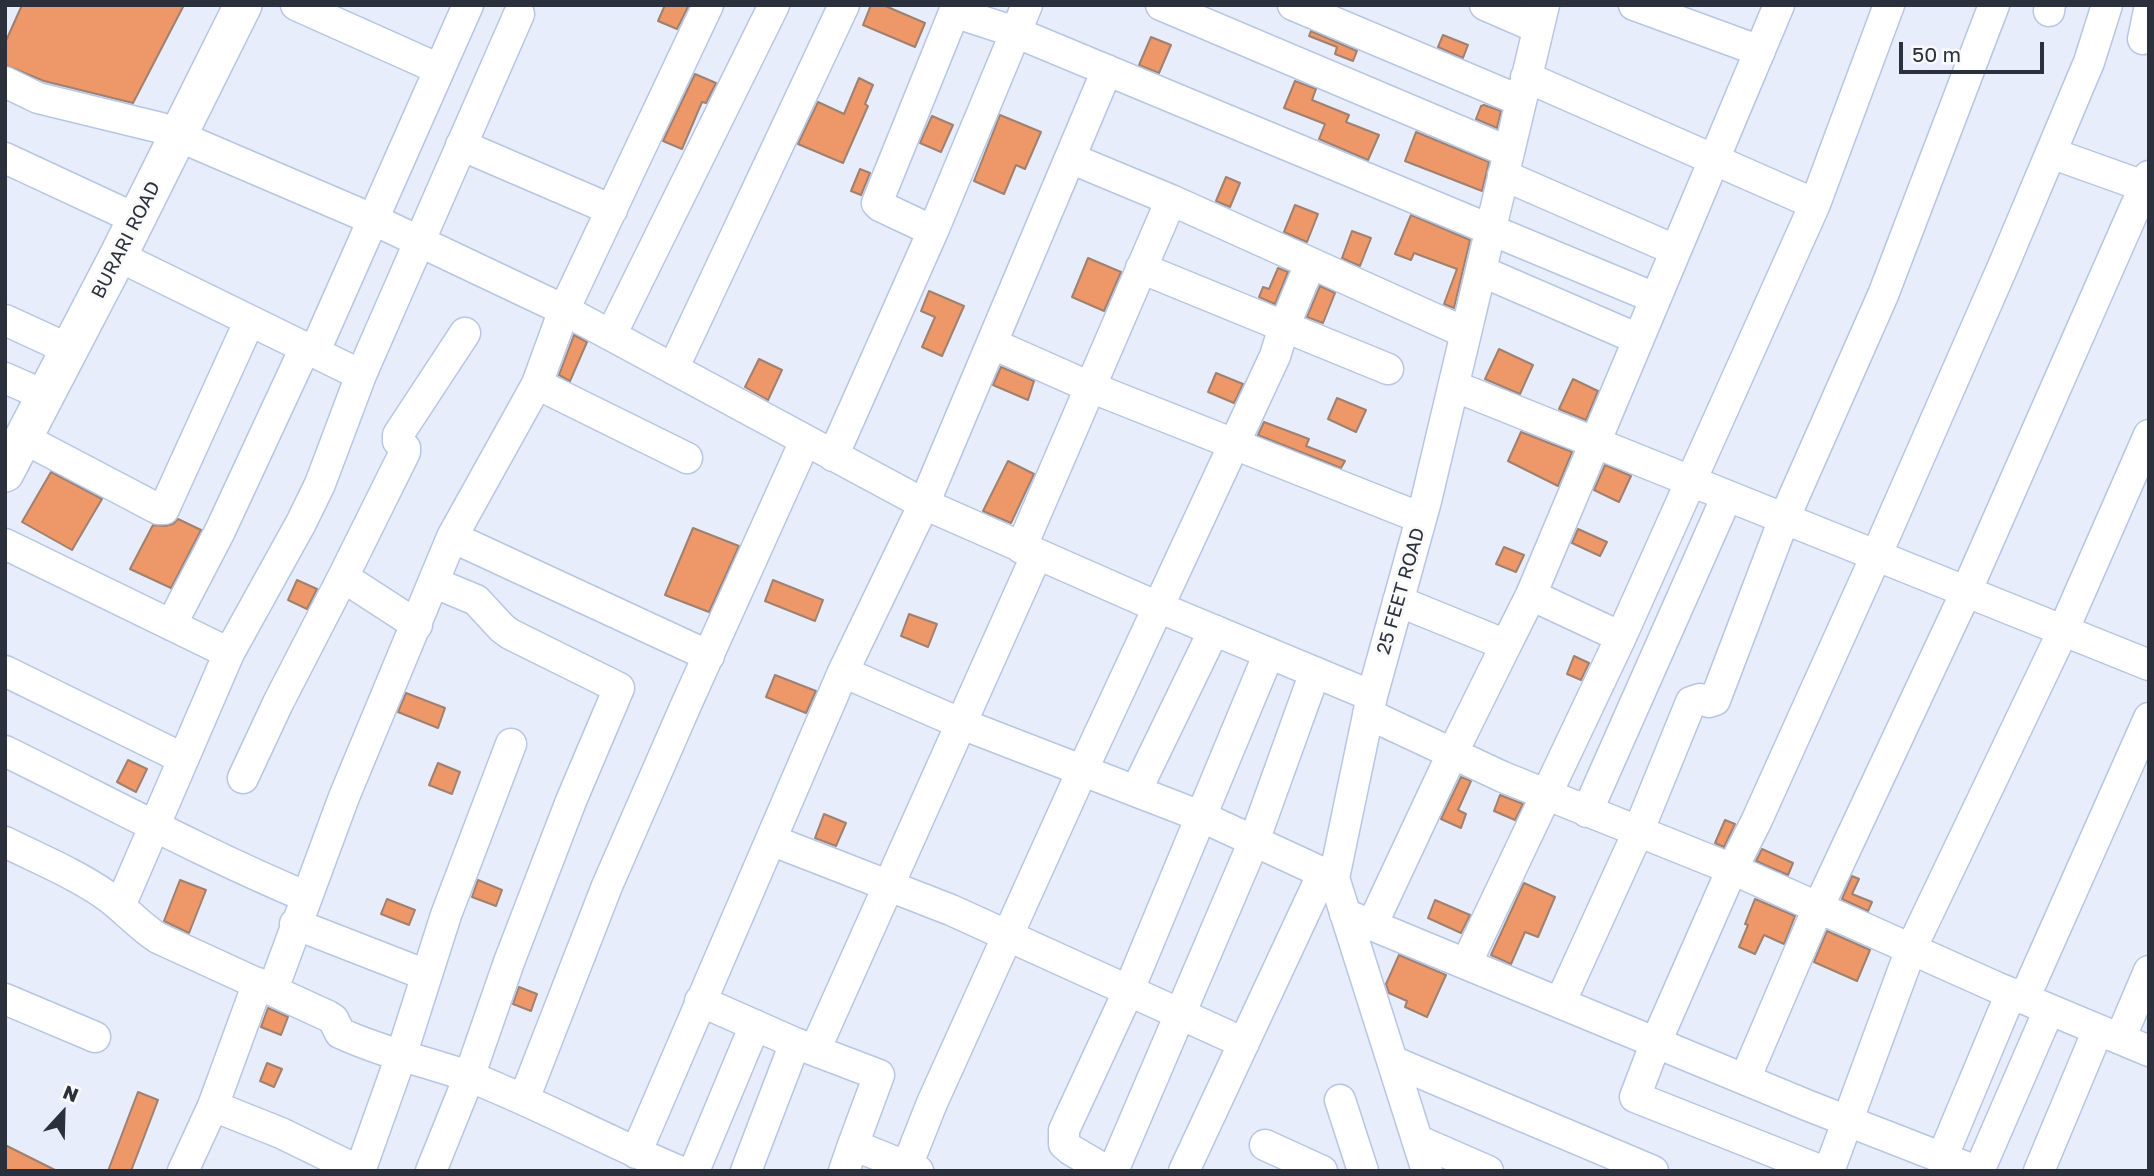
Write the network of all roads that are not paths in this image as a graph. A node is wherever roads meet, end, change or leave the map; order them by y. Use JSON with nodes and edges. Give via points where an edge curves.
{"nodes":[{"id":1,"x":223,"y":5,"type":"edge"},
{"id":2,"x":243,"y":5,"type":"edge"},
{"id":3,"x":296,"y":5,"type":"edge"},
{"id":4,"x":468,"y":5,"type":"edge"},
{"id":5,"x":708,"y":5,"type":"edge"},
{"id":6,"x":774,"y":5,"type":"edge"},
{"id":7,"x":844,"y":5,"type":"edge"},
{"id":8,"x":1027,"y":5,"type":"edge"},
{"id":9,"x":1161,"y":5,"type":"edge"},
{"id":10,"x":1293,"y":5,"type":"edge"},
{"id":11,"x":1485,"y":5,"type":"edge"},
{"id":12,"x":1634,"y":5,"type":"edge"},
{"id":13,"x":1779,"y":5,"type":"edge"},
{"id":14,"x":1889,"y":5,"type":"edge"},
{"id":15,"x":1994,"y":5,"type":"edge"},
{"id":16,"x":2107,"y":5,"type":"edge"},
{"id":17,"x":956,"y":9,"type":"edge"},
{"id":18,"x":519,"y":14,"type":"dead end"},
{"id":19,"x":1541,"y":17,"type":"edge"},
{"id":20,"x":1015,"y":32,"type":"junction"},
{"id":21,"x":1760,"y":51,"type":"junction"},
{"id":22,"x":439,"y":69,"type":"junction"},
{"id":23,"x":1107,"y":70,"type":"junction"},
{"id":24,"x":5,"y":82,"type":"edge"},
{"id":25,"x":1524,"y":89,"type":"junction"},
{"id":26,"x":170,"y":132,"type":"junction"},
{"id":27,"x":461,"y":145,"type":"junction"},
{"id":28,"x":2051,"y":153,"type":"junction"},
{"id":29,"x":5,"y":158,"type":"edge"},
{"id":30,"x":1070,"y":158,"type":"junction"},
{"id":31,"x":1714,"y":159,"type":"junction"},
{"id":32,"x":1506,"y":163,"type":"junction"},
{"id":33,"x":2147,"y":183,"type":"edge"},
{"id":34,"x":1171,"y":200,"type":"junction"},
{"id":35,"x":1815,"y":204,"type":"junction"},
{"id":36,"x":612,"y":209,"type":"junction"},
{"id":37,"x":119,"y":211,"type":"junction"},
{"id":38,"x":372,"y":219,"type":"junction"},
{"id":39,"x":1491,"y":229,"type":"junction"},
{"id":40,"x":933,"y":231,"type":"junction"},
{"id":41,"x":419,"y":241,"type":"junction"},
{"id":42,"x":1675,"y":250,"type":"junction"},
{"id":43,"x":118,"y":256,"type":"junction"},
{"id":44,"x":1310,"y":264,"type":"junction"},
{"id":45,"x":1141,"y":268,"type":"junction"},
{"id":46,"x":1481,"y":271,"type":"junction"},
{"id":47,"x":1655,"y":298,"type":"junction"},
{"id":48,"x":564,"y":310,"type":"junction"},
{"id":49,"x":5,"y":320,"type":"edge"},
{"id":50,"x":249,"y":322,"type":"junction"},
{"id":51,"x":1284,"y":327,"type":"junction"},
{"id":52,"x":466,"y":333,"type":"dead end"},
{"id":53,"x":1466,"y":333,"type":"junction"},
{"id":54,"x":611,"y":335,"type":"junction"},
{"id":55,"x":1638,"y":339,"type":"junction"},
{"id":56,"x":53,"y":342,"type":"junction"},
{"id":57,"x":993,"y":344,"type":"junction"},
{"id":58,"x":309,"y":351,"type":"junction"},
{"id":59,"x":673,"y":369,"type":"junction"},
{"id":60,"x":1388,"y":369,"type":"dead end"},
{"id":61,"x":360,"y":375,"type":"junction"},
{"id":62,"x":18,"y":383,"type":"edge"},
{"id":63,"x":537,"y":384,"type":"junction"},
{"id":64,"x":1454,"y":386,"type":"junction"},
{"id":65,"x":1090,"y":387,"type":"junction"},
{"id":66,"x":2149,"y":435,"type":"edge"},
{"id":67,"x":14,"y":437,"type":"edge"},
{"id":68,"x":806,"y":441,"type":"junction"},
{"id":69,"x":1235,"y":443,"type":"junction"},
{"id":70,"x":1596,"y":443,"type":"junction"},
{"id":71,"x":833,"y":456,"type":"junction"},
{"id":72,"x":687,"y":458,"type":"dead end"},
{"id":73,"x":5,"y":473,"type":"edge"},
{"id":74,"x":1692,"y":482,"type":"junction"},
{"id":75,"x":1727,"y":496,"type":"junction"},
{"id":76,"x":924,"y":504,"type":"junction"},
{"id":77,"x":1421,"y":518,"type":"junction"},
{"id":78,"x":1784,"y":519,"type":"junction"},
{"id":79,"x":452,"y":537,"type":"junction"},
{"id":80,"x":5,"y":544,"type":"edge"},
{"id":81,"x":1029,"y":551,"type":"junction"},
{"id":82,"x":1876,"y":556,"type":"junction"},
{"id":83,"x":343,"y":577,"type":"junction"},
{"id":84,"x":435,"y":583,"type":"junction"},
{"id":85,"x":1966,"y":592,"type":"junction"},
{"id":86,"x":1531,"y":595,"type":"junction"},
{"id":87,"x":1398,"y":601,"type":"junction"},
{"id":88,"x":1158,"y":607,"type":"junction"},
{"id":89,"x":171,"y":625,"type":"junction"},
{"id":90,"x":417,"y":625,"type":"junction"},
{"id":91,"x":1214,"y":631,"type":"junction"},
{"id":92,"x":2063,"y":631,"type":"junction"},
{"id":93,"x":1621,"y":637,"type":"junction"},
{"id":94,"x":1506,"y":645,"type":"junction"},
{"id":95,"x":229,"y":653,"type":"junction"},
{"id":96,"x":1269,"y":653,"type":"junction"},
{"id":97,"x":709,"y":656,"type":"junction"},
{"id":98,"x":2149,"y":665,"type":"edge"},
{"id":99,"x":5,"y":671,"type":"edge"},
{"id":100,"x":843,"y":672,"type":"junction"},
{"id":101,"x":1315,"y":673,"type":"junction"},
{"id":102,"x":1370,"y":705,"type":"junction"},
{"id":103,"x":2149,"y":718,"type":"edge"},
{"id":104,"x":962,"y":724,"type":"junction"},
{"id":105,"x":511,"y":744,"type":"dead end"},
{"id":106,"x":5,"y":751,"type":"edge"},
{"id":107,"x":1452,"y":754,"type":"junction"},
{"id":108,"x":182,"y":758,"type":"junction"},
{"id":109,"x":1083,"y":769,"type":"junction"},
{"id":110,"x":243,"y":778,"type":"dead end"},
{"id":111,"x":1136,"y":791,"type":"junction"},
{"id":112,"x":1546,"y":795,"type":"junction"},
{"id":113,"x":1587,"y":811,"type":"junction"},
{"id":114,"x":1200,"y":816,"type":"junction"},
{"id":115,"x":155,"y":825,"type":"junction"},
{"id":116,"x":1638,"y":832,"type":"junction"},
{"id":117,"x":771,"y":840,"type":"junction"},
{"id":118,"x":1254,"y":841,"type":"junction"},
{"id":119,"x":5,"y":842,"type":"edge"},
{"id":120,"x":1732,"y":869,"type":"junction"},
{"id":121,"x":1329,"y":876,"type":"junction"},
{"id":122,"x":888,"y":885,"type":"junction"},
{"id":123,"x":307,"y":897,"type":"junction"},
{"id":124,"x":120,"y":905,"type":"junction"},
{"id":125,"x":1818,"y":908,"type":"junction"},
{"id":126,"x":1345,"y":914,"type":"junction"},
{"id":127,"x":295,"y":924,"type":"junction"},
{"id":128,"x":1372,"y":925,"type":"junction"},
{"id":129,"x":1007,"y":937,"type":"junction"},
{"id":130,"x":1911,"y":949,"type":"junction"},
{"id":131,"x":1466,"y":964,"type":"junction"},
{"id":132,"x":2149,"y":971,"type":"edge"},
{"id":133,"x":426,"y":975,"type":"junction"},
{"id":134,"x":265,"y":986,"type":"junction"},
{"id":135,"x":1128,"y":992,"type":"junction"},
{"id":136,"x":5,"y":999,"type":"edge"},
{"id":137,"x":700,"y":1001,"type":"junction"},
{"id":138,"x":2028,"y":1001,"type":"junction"},
{"id":139,"x":1560,"y":1003,"type":"junction"},
{"id":140,"x":1180,"y":1015,"type":"junction"},
{"id":141,"x":755,"y":1025,"type":"junction"},
{"id":142,"x":2109,"y":1035,"type":"junction"},
{"id":143,"x":95,"y":1037,"type":"dead end"},
{"id":144,"x":1656,"y":1042,"type":"junction"},
{"id":145,"x":1244,"y":1043,"type":"junction"},
{"id":146,"x":805,"y":1046,"type":"junction"},
{"id":147,"x":2149,"y":1051,"type":"edge"},
{"id":148,"x":401,"y":1056,"type":"junction"},
{"id":149,"x":1392,"y":1061,"type":"junction"},
{"id":150,"x":468,"y":1077,"type":"junction"},
{"id":151,"x":1745,"y":1079,"type":"junction"},
{"id":152,"x":524,"y":1099,"type":"junction"},
{"id":153,"x":1340,"y":1100,"type":"dead end"},
{"id":154,"x":213,"y":1106,"type":"junction"},
{"id":155,"x":1847,"y":1121,"type":"junction"},
{"id":156,"x":1417,"y":1140,"type":"junction"},
{"id":157,"x":1265,"y":1146,"type":"dead end"},
{"id":158,"x":636,"y":1153,"type":"junction"},
{"id":159,"x":849,"y":1158,"type":"edge"},
{"id":160,"x":1088,"y":1166,"type":"edge"},
{"id":161,"x":1964,"y":1167,"type":"edge"},
{"id":162,"x":913,"y":1168,"type":"edge"},
{"id":163,"x":183,"y":1171,"type":"edge"},
{"id":164,"x":359,"y":1171,"type":"edge"},
{"id":165,"x":431,"y":1171,"type":"edge"},
{"id":166,"x":679,"y":1171,"type":"edge"},
{"id":167,"x":694,"y":1171,"type":"edge"},
{"id":168,"x":746,"y":1171,"type":"edge"},
{"id":169,"x":1113,"y":1171,"type":"edge"},
{"id":170,"x":1184,"y":1171,"type":"edge"},
{"id":171,"x":1322,"y":1171,"type":"edge"},
{"id":172,"x":1363,"y":1171,"type":"edge"},
{"id":173,"x":1427,"y":1171,"type":"edge"},
{"id":174,"x":1488,"y":1171,"type":"edge"},
{"id":175,"x":1653,"y":1171,"type":"edge"},
{"id":176,"x":1822,"y":1171,"type":"edge"},
{"id":177,"x":1829,"y":1171,"type":"edge"},
{"id":178,"x":2039,"y":1171,"type":"edge"}],
"edges":[{"from":1,"to":26,"type":"main road","name":"BURARI ROAD"},
{"from":2,"to":26,"type":"main road","name":"BURARI ROAD"},
{"from":3,"to":22,"type":"street"},
{"from":4,"to":22,"type":"street"},
{"from":5,"to":36,"type":"street"},
{"from":6,"to":54,"type":"street"},
{"from":7,"to":59,"type":"street"},
{"from":8,"to":20,"type":"street"},
{"from":9,"to":32,"type":"street"},
{"from":10,"to":25,"type":"street"},
{"from":11,"to":19,"type":"street"},
{"from":12,"to":21,"type":"street"},
{"from":13,"to":21,"type":"street"},
{"from":14,"to":35,"type":"street"},
{"from":15,"to":78,"type":"street","via":[[1883,295]]},
{"from":16,"to":28,"type":"street"},
{"from":17,"to":20,"type":"street"},
{"from":17,"to":40,"type":"street","via":[[877,202]]},
{"from":18,"to":27,"type":"street"},
{"from":19,"to":25,"type":"street","name":"25 FEET ROAD"},
{"from":20,"to":23,"type":"street"},
{"from":20,"to":40,"type":"street"},
{"from":21,"to":31,"type":"street"},
{"from":22,"to":38,"type":"street"},
{"from":23,"to":30,"type":"street"},
{"from":23,"to":39,"type":"street"},
{"from":24,"to":26,"type":"street","via":[[37,97]]},
{"from":25,"to":31,"type":"street"},
{"from":25,"to":32,"type":"street","name":"25 FEET ROAD"},
{"from":26,"to":37,"type":"main road","name":"BURARI ROAD"},
{"from":26,"to":38,"type":"street"},
{"from":26,"to":43,"type":"main road","name":"BURARI ROAD"},
{"from":27,"to":36,"type":"street"},
{"from":27,"to":41,"type":"street"},
{"from":28,"to":33,"type":"street"},
{"from":28,"to":82,"type":"street"},
{"from":29,"to":37,"type":"street"},
{"from":30,"to":34,"type":"street"},
{"from":30,"to":57,"type":"street"},
{"from":31,"to":35,"type":"street"},
{"from":31,"to":42,"type":"street"},
{"from":32,"to":39,"type":"street","name":"25 FEET ROAD"},
{"from":32,"to":42,"type":"street"},
{"from":33,"to":85,"type":"street"},
{"from":34,"to":44,"type":"street"},
{"from":34,"to":45,"type":"street"},
{"from":35,"to":74,"type":"street"},
{"from":36,"to":48,"type":"street"},
{"from":37,"to":56,"type":"main road","name":"BURARI ROAD"},
{"from":38,"to":41,"type":"street"},
{"from":38,"to":58,"type":"street"},
{"from":39,"to":46,"type":"street","name":"25 FEET ROAD"},
{"from":39,"to":47,"type":"street"},
{"from":40,"to":71,"type":"street"},
{"from":41,"to":48,"type":"street"},
{"from":41,"to":61,"type":"street"},
{"from":42,"to":47,"type":"street"},
{"from":43,"to":50,"type":"street"},
{"from":43,"to":67,"type":"main road","name":"BURARI ROAD"},
{"from":44,"to":51,"type":"street"},
{"from":44,"to":53,"type":"street"},
{"from":45,"to":51,"type":"street"},
{"from":45,"to":65,"type":"street"},
{"from":46,"to":53,"type":"street","name":"25 FEET ROAD"},
{"from":46,"to":55,"type":"street"},
{"from":47,"to":55,"type":"street"},
{"from":48,"to":54,"type":"street"},
{"from":48,"to":63,"type":"street"},
{"from":49,"to":56,"type":"street"},
{"from":50,"to":58,"type":"street"},
{"from":50,"to":67,"type":"street","via":[[164,509]]},
{"from":51,"to":60,"type":"street"},
{"from":51,"to":69,"type":"street"},
{"from":52,"to":83,"type":"street","via":[[398,435],[405,452]]},
{"from":53,"to":64,"type":"street","name":"25 FEET ROAD"},
{"from":54,"to":59,"type":"street"},
{"from":55,"to":70,"type":"street"},
{"from":56,"to":62,"type":"main road","name":"BURARI ROAD"},
{"from":57,"to":65,"type":"street"},
{"from":57,"to":76,"type":"street"},
{"from":58,"to":61,"type":"street"},
{"from":58,"to":89,"type":"street"},
{"from":59,"to":68,"type":"street"},
{"from":61,"to":95,"type":"street","via":[[320,484]]},
{"from":62,"to":67,"type":"main road","name":"BURARI ROAD"},
{"from":63,"to":72,"type":"street"},
{"from":63,"to":79,"type":"street"},
{"from":64,"to":70,"type":"street"},
{"from":64,"to":77,"type":"street","name":"25 FEET ROAD"},
{"from":65,"to":69,"type":"street"},
{"from":65,"to":81,"type":"street"},
{"from":66,"to":92,"type":"street"},
{"from":67,"to":73,"type":"main road","name":"BURARI ROAD"},
{"from":68,"to":71,"type":"street"},
{"from":68,"to":97,"type":"street"},
{"from":69,"to":77,"type":"street"},
{"from":69,"to":88,"type":"street"},
{"from":70,"to":74,"type":"street"},
{"from":70,"to":86,"type":"street"},
{"from":71,"to":76,"type":"street"},
{"from":74,"to":75,"type":"street"},
{"from":74,"to":93,"type":"street"},
{"from":75,"to":78,"type":"street"},
{"from":75,"to":113,"type":"street"},
{"from":76,"to":81,"type":"street"},
{"from":76,"to":100,"type":"street"},
{"from":77,"to":87,"type":"street","name":"25 FEET ROAD"},
{"from":78,"to":82,"type":"street"},
{"from":78,"to":116,"type":"street","via":[[1715,700],[1691,702]]},
{"from":79,"to":84,"type":"street"},
{"from":79,"to":97,"type":"street"},
{"from":80,"to":89,"type":"street"},
{"from":81,"to":88,"type":"street"},
{"from":81,"to":104,"type":"street"},
{"from":82,"to":85,"type":"street"},
{"from":82,"to":120,"type":"street"},
{"from":83,"to":90,"type":"street"},
{"from":83,"to":110,"type":"street"},
{"from":84,"to":90,"type":"street"},
{"from":84,"to":150,"type":"street","via":[[476,600],[510,634],[619,688],[561,825]]},
{"from":85,"to":92,"type":"street"},
{"from":85,"to":125,"type":"street"},
{"from":86,"to":93,"type":"street"},
{"from":86,"to":94,"type":"street"},
{"from":87,"to":94,"type":"street"},
{"from":87,"to":102,"type":"street","name":"25 FEET ROAD"},
{"from":88,"to":91,"type":"street"},
{"from":88,"to":109,"type":"street"},
{"from":89,"to":95,"type":"street"},
{"from":90,"to":123,"type":"street"},
{"from":91,"to":96,"type":"street"},
{"from":91,"to":111,"type":"street"},
{"from":92,"to":98,"type":"street"},
{"from":92,"to":130,"type":"street"},
{"from":93,"to":112,"type":"street"},
{"from":94,"to":107,"type":"street"},
{"from":95,"to":108,"type":"street"},
{"from":96,"to":101,"type":"street"},
{"from":96,"to":114,"type":"street"},
{"from":97,"to":152,"type":"street","via":[[607,886]]},
{"from":99,"to":108,"type":"street"},
{"from":100,"to":104,"type":"street"},
{"from":100,"to":117,"type":"street"},
{"from":101,"to":102,"type":"street"},
{"from":101,"to":118,"type":"street"},
{"from":102,"to":107,"type":"street"},
{"from":102,"to":121,"type":"street","name":"25 FEET ROAD"},
{"from":103,"to":138,"type":"street"},
{"from":104,"to":109,"type":"street"},
{"from":104,"to":122,"type":"street"},
{"from":105,"to":133,"type":"street"},
{"from":106,"to":115,"type":"street"},
{"from":107,"to":112,"type":"street"},
{"from":107,"to":128,"type":"street"},
{"from":108,"to":115,"type":"street"},
{"from":109,"to":111,"type":"street"},
{"from":109,"to":129,"type":"street"},
{"from":111,"to":114,"type":"street"},
{"from":112,"to":113,"type":"street"},
{"from":112,"to":131,"type":"street"},
{"from":113,"to":116,"type":"street"},
{"from":114,"to":118,"type":"street"},
{"from":114,"to":135,"type":"street"},
{"from":115,"to":123,"type":"street"},
{"from":115,"to":124,"type":"street"},
{"from":116,"to":120,"type":"street"},
{"from":116,"to":139,"type":"street"},
{"from":117,"to":122,"type":"street"},
{"from":117,"to":137,"type":"street"},
{"from":118,"to":121,"type":"street"},
{"from":118,"to":140,"type":"street"},
{"from":119,"to":124,"type":"street"},
{"from":120,"to":125,"type":"street"},
{"from":120,"to":144,"type":"street"},
{"from":121,"to":126,"type":"street","name":"25 FEET ROAD"},
{"from":121,"to":145,"type":"street"},
{"from":122,"to":129,"type":"street"},
{"from":122,"to":146,"type":"street"},
{"from":123,"to":127,"type":"street"},
{"from":124,"to":134,"type":"street","via":[[158,938]]},
{"from":125,"to":130,"type":"street"},
{"from":125,"to":151,"type":"street"},
{"from":126,"to":128,"type":"street"},
{"from":126,"to":149,"type":"street","name":"25 FEET ROAD"},
{"from":127,"to":133,"type":"street"},
{"from":127,"to":134,"type":"street"},
{"from":128,"to":131,"type":"street"},
{"from":129,"to":135,"type":"street"},
{"from":129,"to":162,"type":"street","via":[[932,1103]]},
{"from":130,"to":138,"type":"street"},
{"from":130,"to":155,"type":"street"},
{"from":131,"to":139,"type":"street"},
{"from":132,"to":142,"type":"street"},
{"from":133,"to":148,"type":"street"},
{"from":134,"to":148,"type":"street","via":[[333,1019],[340,1033]]},
{"from":134,"to":154,"type":"street"},
{"from":135,"to":140,"type":"street"},
{"from":135,"to":160,"type":"street","via":[[1063,1130],[1064,1144]]},
{"from":136,"to":143,"type":"street"},
{"from":137,"to":141,"type":"street"},
{"from":137,"to":158,"type":"street"},
{"from":138,"to":142,"type":"street"},
{"from":138,"to":161,"type":"street"},
{"from":138,"to":161,"type":"street"},
{"from":139,"to":144,"type":"street"},
{"from":140,"to":145,"type":"street"},
{"from":140,"to":169,"type":"street"},
{"from":141,"to":146,"type":"street"},
{"from":141,"to":167,"type":"street"},
{"from":142,"to":147,"type":"street"},
{"from":142,"to":178,"type":"street"},
{"from":144,"to":151,"type":"street"},
{"from":144,"to":176,"type":"street","via":[[1635,1097]]},
{"from":145,"to":170,"type":"street"},
{"from":146,"to":159,"type":"street","via":[[878,1075]]},
{"from":146,"to":168,"type":"street"},
{"from":148,"to":150,"type":"street"},
{"from":148,"to":164,"type":"street"},
{"from":149,"to":156,"type":"street","name":"25 FEET ROAD"},
{"from":149,"to":175,"type":"street"},
{"from":150,"to":152,"type":"street"},
{"from":150,"to":165,"type":"street"},
{"from":151,"to":155,"type":"street"},
{"from":152,"to":158,"type":"street"},
{"from":153,"to":172,"type":"street"},
{"from":154,"to":163,"type":"street"},
{"from":154,"to":164,"type":"street"},
{"from":155,"to":161,"type":"street"},
{"from":155,"to":177,"type":"street"},
{"from":156,"to":173,"type":"street","name":"25 FEET ROAD"},
{"from":156,"to":174,"type":"street"},
{"from":157,"to":171,"type":"street"},
{"from":158,"to":166,"type":"street"},
{"from":159,"to":162,"type":"street"}]}
